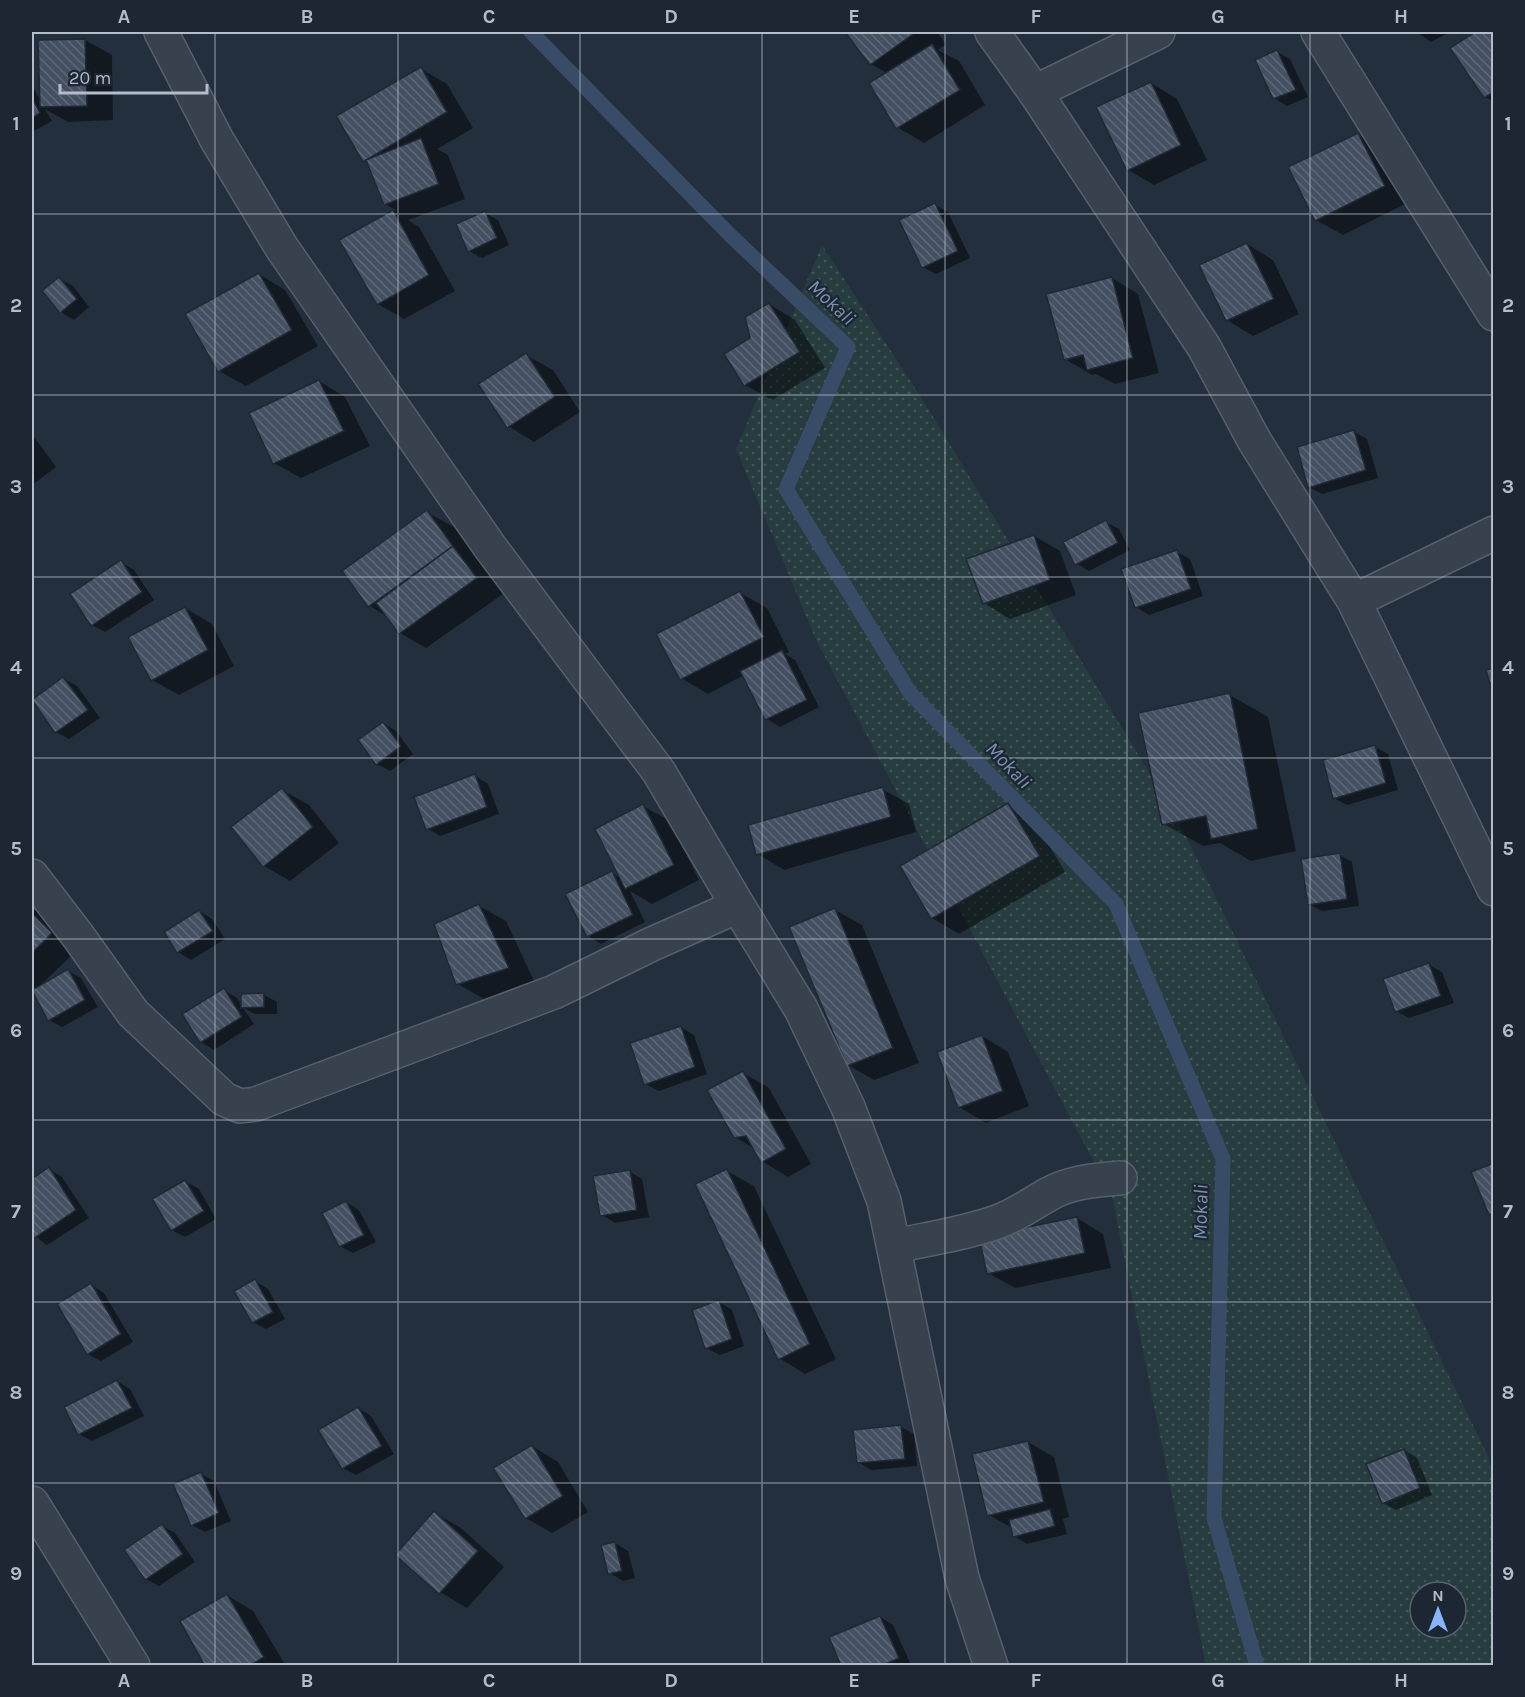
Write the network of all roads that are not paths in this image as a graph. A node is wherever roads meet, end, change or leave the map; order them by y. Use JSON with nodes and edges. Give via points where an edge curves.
{"nodes":[{"id":1,"x":161,"y":32,"type":"edge"},
{"id":2,"x":992,"y":32,"type":"edge"},
{"id":3,"x":1158,"y":32,"type":"edge"},
{"id":4,"x":1318,"y":32,"type":"edge"},
{"id":5,"x":1035,"y":92,"type":"junction"},
{"id":6,"x":1494,"y":314,"type":"edge"},
{"id":7,"x":1494,"y":533,"type":"edge"},
{"id":8,"x":1353,"y":601,"type":"junction"},
{"id":9,"x":32,"y":876,"type":"edge"},
{"id":10,"x":1494,"y":889,"type":"edge"},
{"id":11,"x":738,"y":906,"type":"junction"},
{"id":12,"x":1120,"y":1178,"type":"dead end"},
{"id":13,"x":894,"y":1246,"type":"junction"},
{"id":14,"x":32,"y":1503,"type":"edge"},
{"id":15,"x":133,"y":1665,"type":"edge"},
{"id":16,"x":991,"y":1665,"type":"edge"}],
"edges":[{"from":1,"to":11,"type":"street","via":[[217,140],[282,248],[490,547],[659,772]]},
{"from":2,"to":5,"type":"street"},
{"from":3,"to":5,"type":"street"},
{"from":4,"to":6,"type":"street"},
{"from":5,"to":8,"type":"street","via":[[1204,347],[1254,440]]},
{"from":7,"to":8,"type":"street"},
{"from":8,"to":10,"type":"street"},
{"from":9,"to":11,"type":"street","via":[[133,1013],[224,1099],[240,1106],[256,1104],[554,992]]},
{"from":11,"to":13,"type":"street","via":[[801,1009],[843,1098],[884,1202]]},
{"from":12,"to":13,"type":"street","via":[[1071,1185],[1010,1217],[981,1227]]},
{"from":13,"to":16,"type":"street","via":[[962,1578]]},
{"from":14,"to":15,"type":"street"}]}
